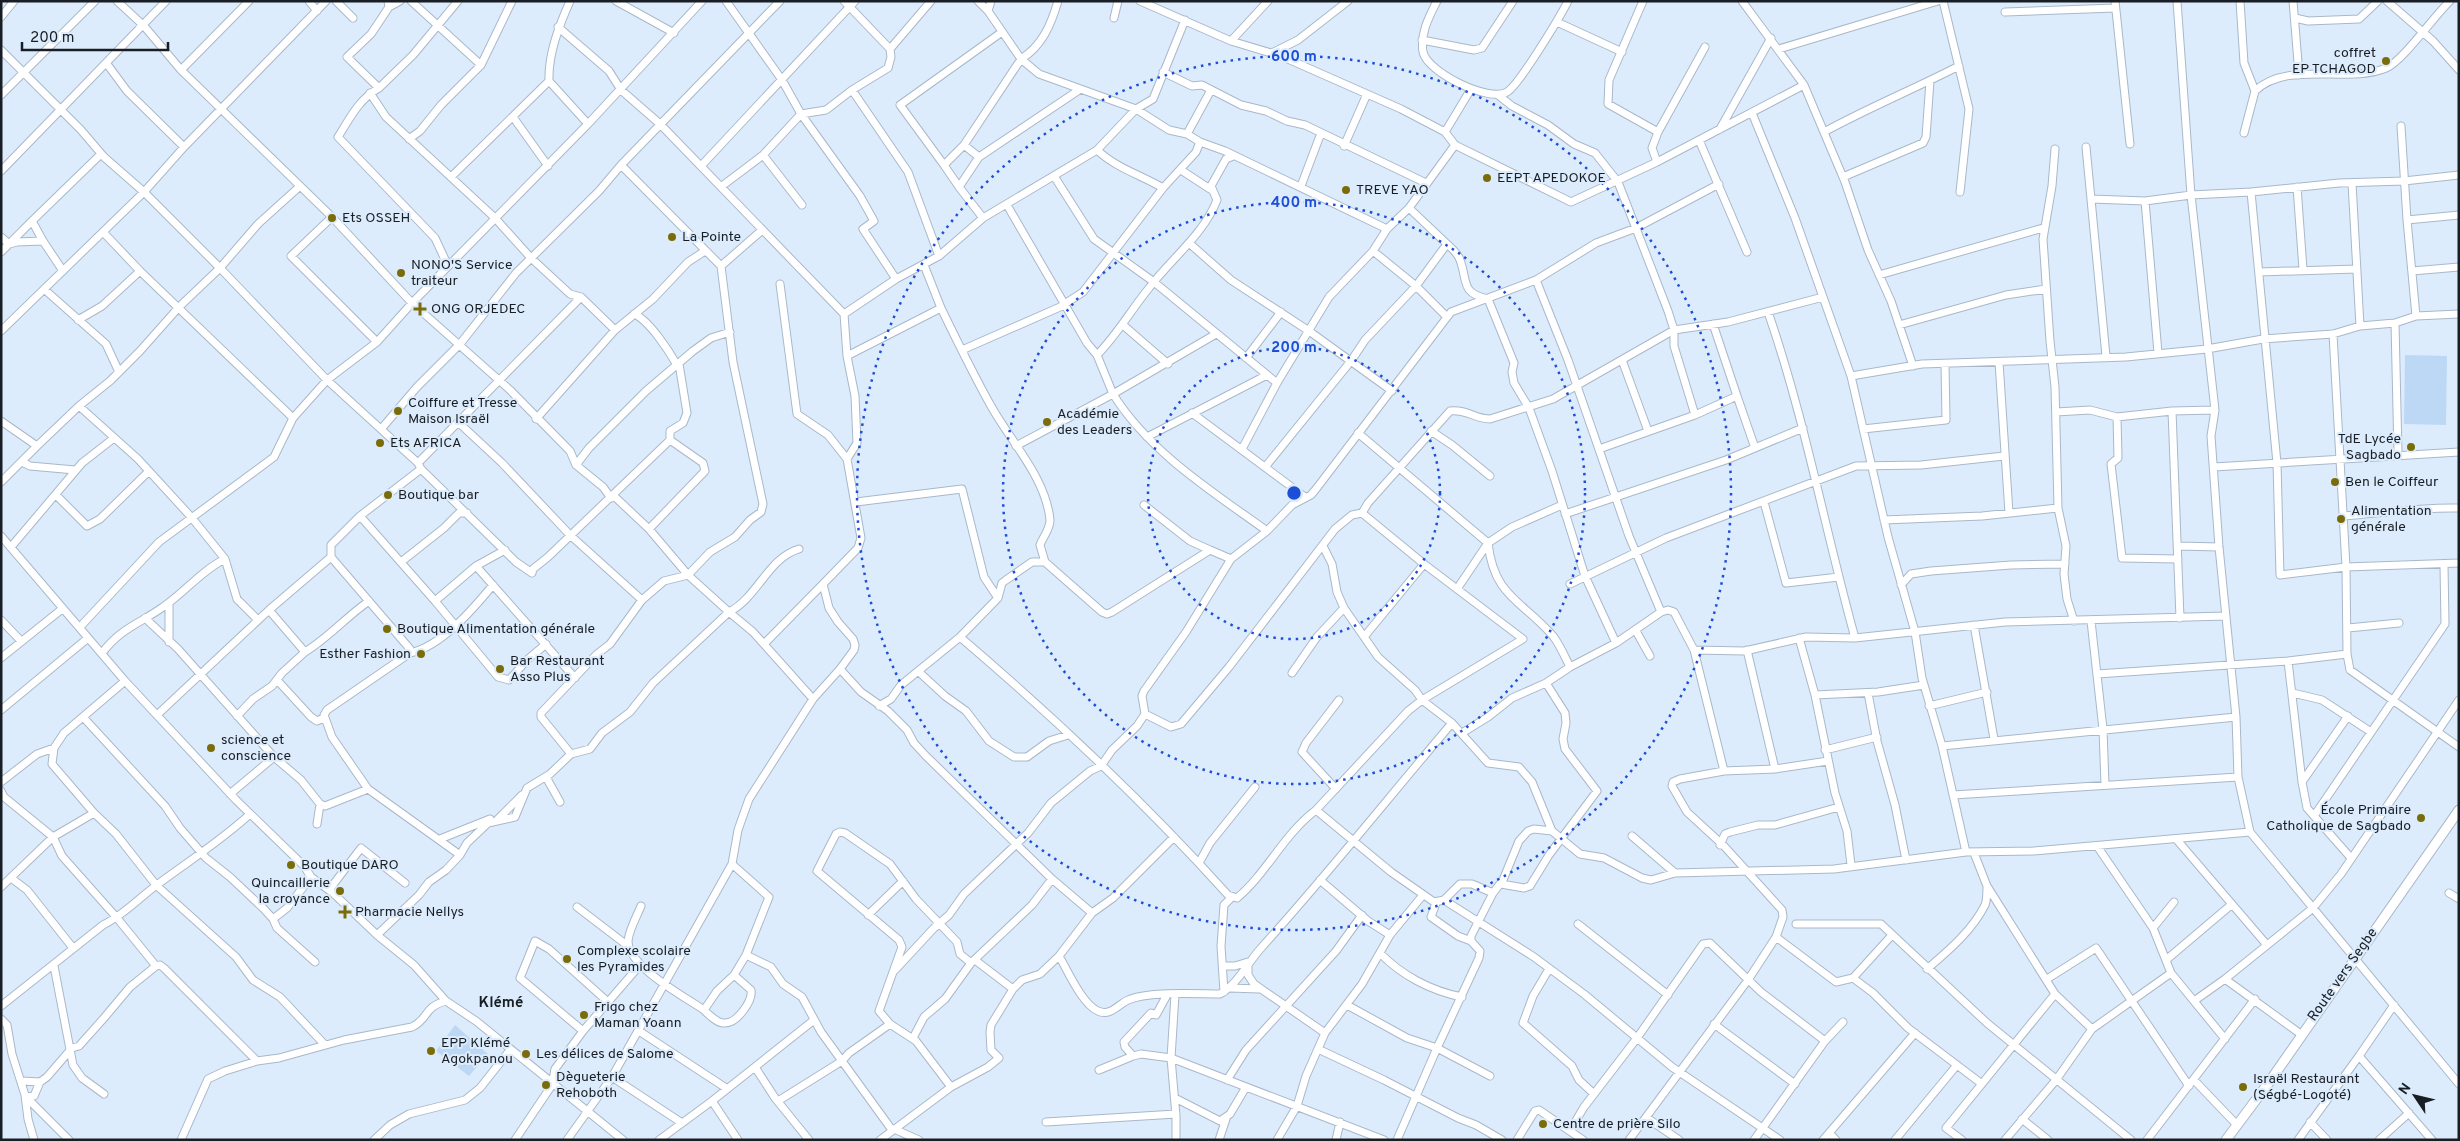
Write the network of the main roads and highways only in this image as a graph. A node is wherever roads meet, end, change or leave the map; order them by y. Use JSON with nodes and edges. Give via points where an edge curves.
{"nodes":[{"id":1,"x":2457,"y":815,"type":"edge"},
{"id":2,"x":2226,"y":1140,"type":"edge"}],
"edges":[{"from":1,"to":2,"type":"main road","name":"Route vers Segbe"}]}
